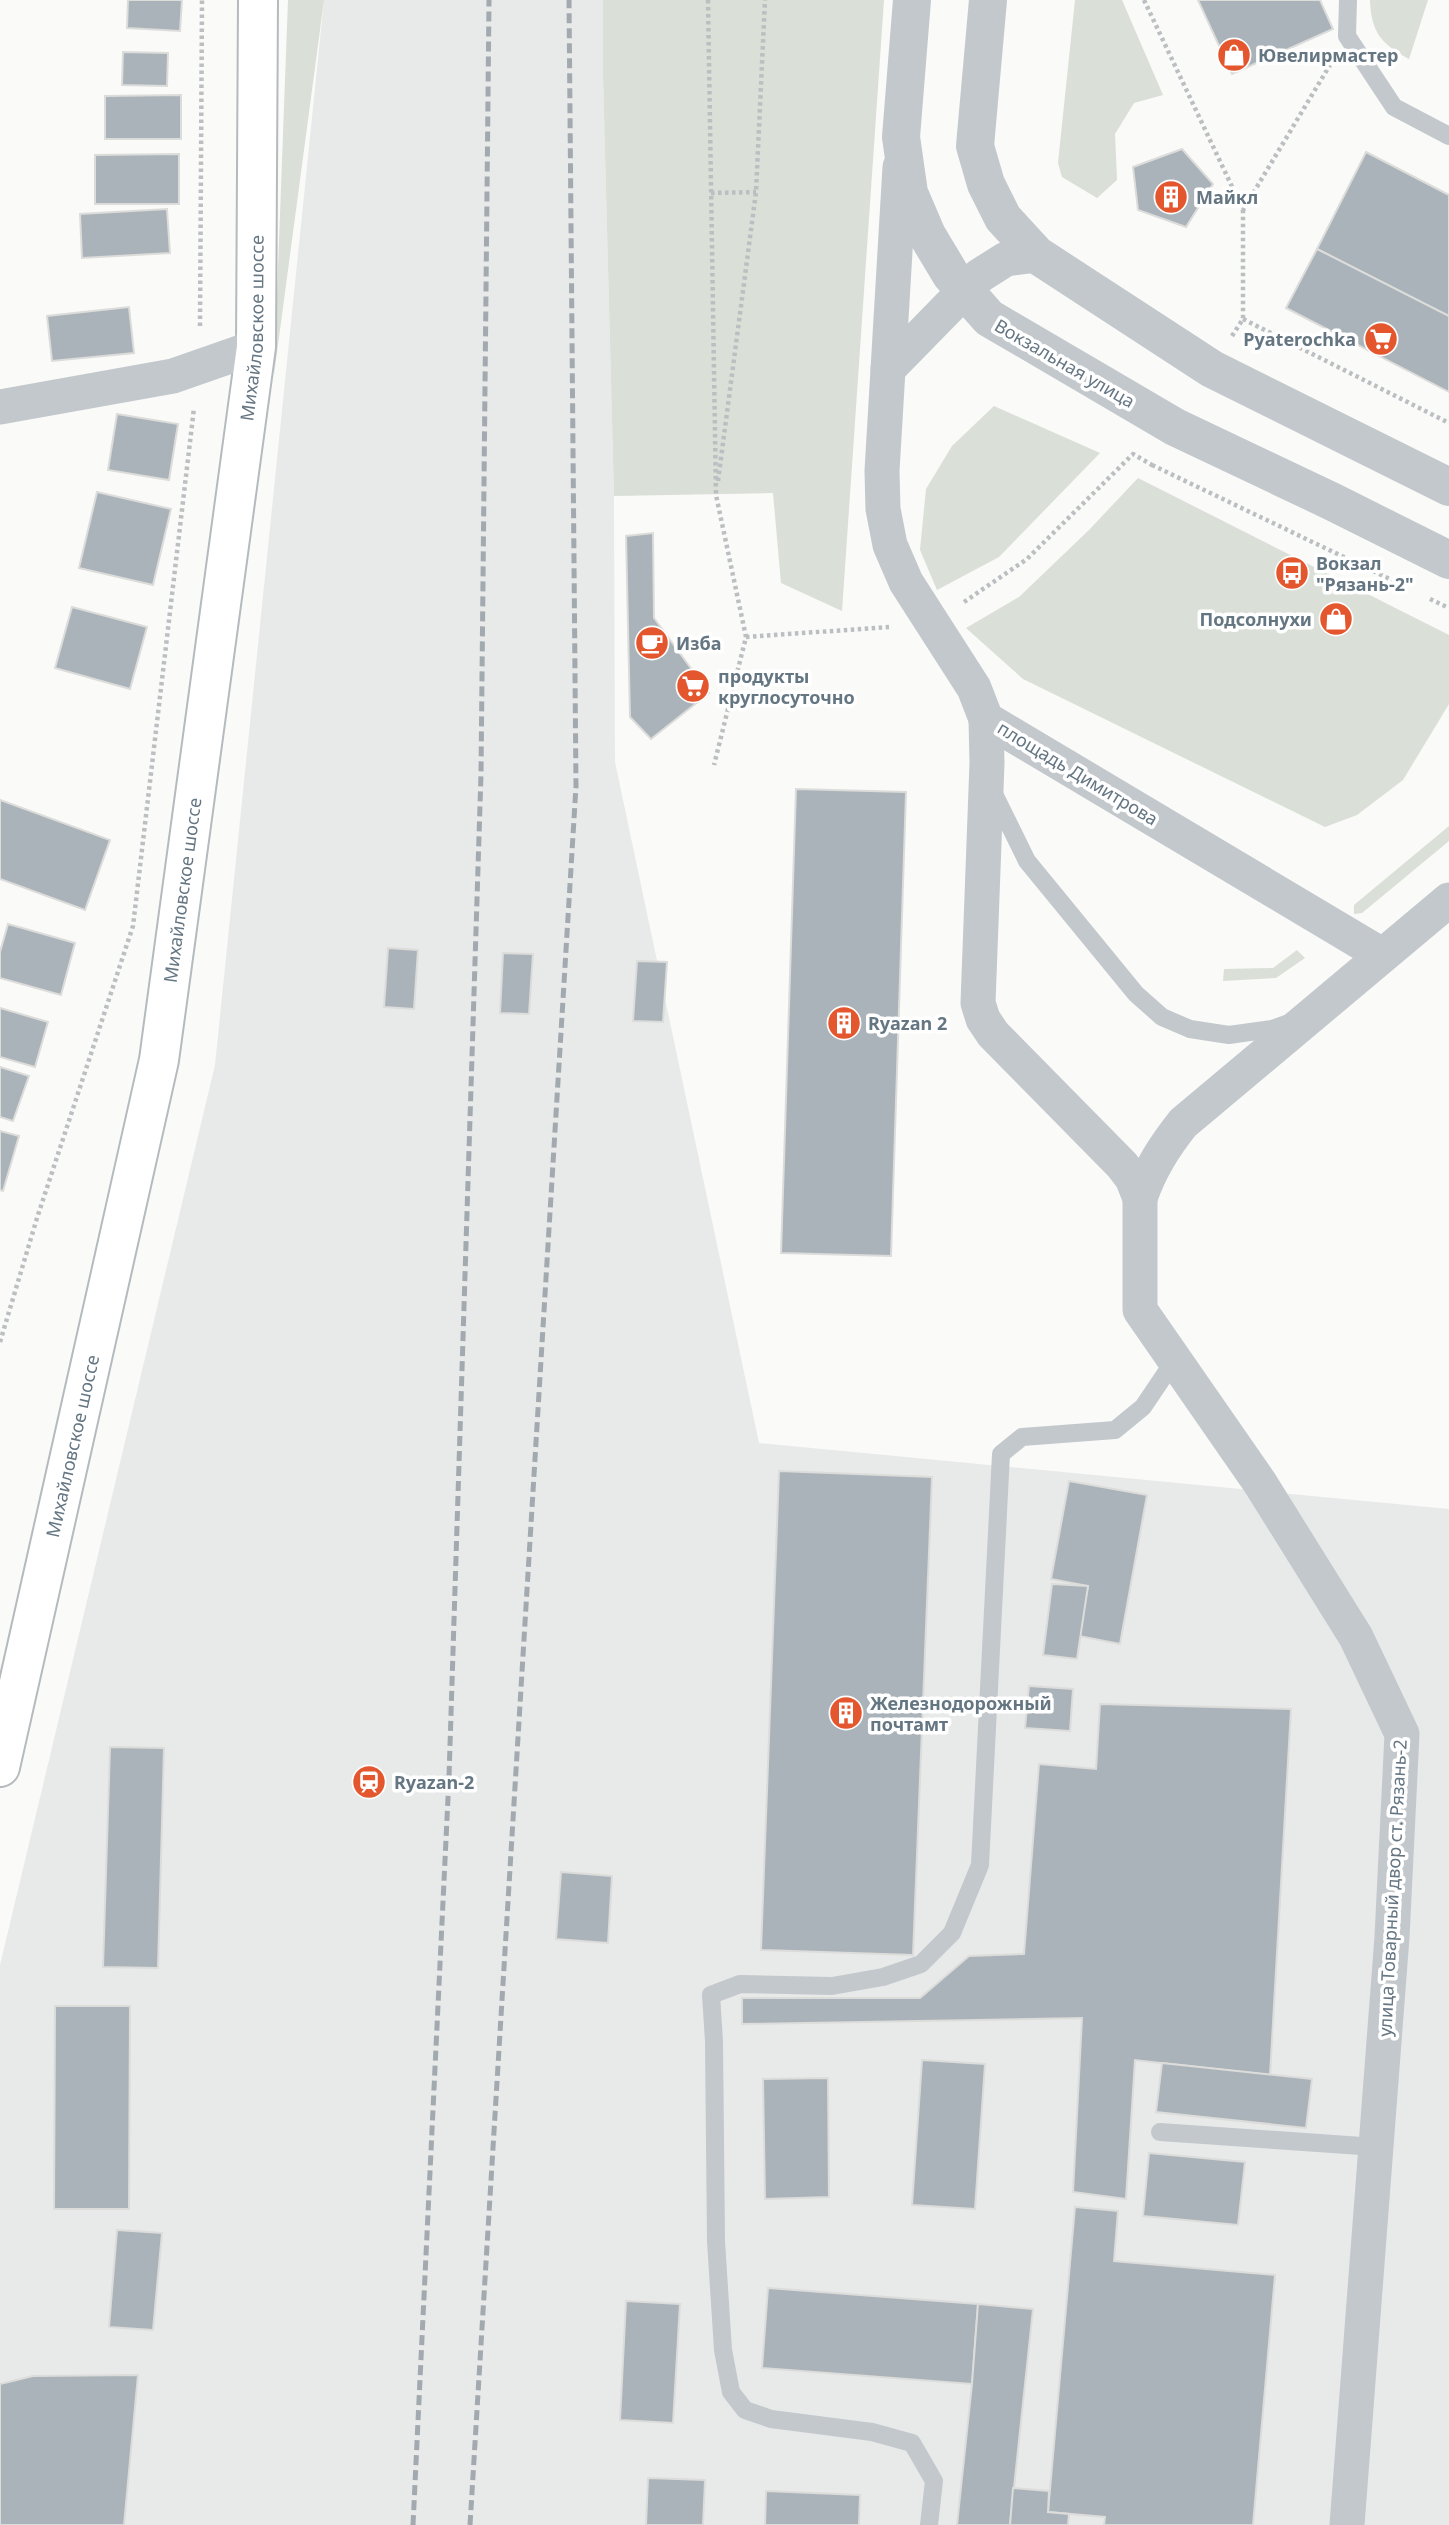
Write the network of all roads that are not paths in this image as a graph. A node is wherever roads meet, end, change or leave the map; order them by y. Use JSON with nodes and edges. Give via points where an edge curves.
{"nodes":[{"id":1,"x":258,"y":0,"type":"edge"},
{"id":2,"x":912,"y":0,"type":"edge"},
{"id":3,"x":988,"y":0,"type":"edge"},
{"id":4,"x":1348,"y":0,"type":"edge"},
{"id":5,"x":1449,"y":136,"type":"edge"},
{"id":6,"x":901,"y":137,"type":"junction"},
{"id":7,"x":1037,"y":255,"type":"junction"},
{"id":8,"x":965,"y":291,"type":"junction"},
{"id":9,"x":256,"y":347,"type":"junction"},
{"id":10,"x":888,"y":369,"type":"junction"},
{"id":11,"x":0,"y":407,"type":"edge"},
{"id":12,"x":1449,"y":487,"type":"edge"},
{"id":13,"x":1449,"y":560,"type":"edge"},
{"id":14,"x":986,"y":719,"type":"junction"},
{"id":15,"x":986,"y":763,"type":"junction"},
{"id":16,"x":1449,"y":900,"type":"edge"},
{"id":17,"x":1382,"y":955,"type":"junction"},
{"id":18,"x":1312,"y":1014,"type":"junction"},
{"id":19,"x":1140,"y":1198,"type":"junction"},
{"id":20,"x":1174,"y":1361,"type":"junction"},
{"id":21,"x":0,"y":1766,"type":"edge"},
{"id":22,"x":1160,"y":2132,"type":"dead end"},
{"id":23,"x":1376,"y":2147,"type":"junction"},
{"id":24,"x":929,"y":2525,"type":"edge"},
{"id":25,"x":1347,"y":2525,"type":"edge"}],
"edges":[{"from":1,"to":9,"type":"main road","name":"Михайловское шоссе"},
{"from":2,"to":6,"type":"street","name":"Вокзальная улица"},
{"from":3,"to":7,"type":"street","via":[[975,146],[986,184],[1003,218]]},
{"from":4,"to":5,"type":"lane","via":[[1347,36],[1394,107]]},
{"from":6,"to":8,"type":"street","name":"Вокзальная улица","via":[[909,193],[922,225]]},
{"from":6,"to":10,"type":"street","name":"площадь Димитрова"},
{"from":7,"to":8,"type":"street","via":[[1006,259]]},
{"from":7,"to":12,"type":"street","via":[[1212,369]]},
{"from":8,"to":10,"type":"street"},
{"from":8,"to":13,"type":"street","name":"Вокзальная улица","via":[[989,318],[1175,427]]},
{"from":9,"to":11,"type":"street","via":[[173,376]]},
{"from":9,"to":21,"type":"main road","name":"Михайловское шоссе","via":[[159,1060]]},
{"from":10,"to":14,"type":"street","name":"площадь Димитрова","via":[[882,471],[890,545],[906,582],[974,688]]},
{"from":14,"to":15,"type":"street"},
{"from":14,"to":17,"type":"street","name":"площадь Димитрова"},
{"from":15,"to":18,"type":"lane","via":[[995,801],[1027,861],[1136,994],[1162,1017],[1229,1035],[1272,1029]]},
{"from":15,"to":19,"type":"street","via":[[978,1003],[983,1019],[1122,1166]]},
{"from":16,"to":17,"type":"street"},
{"from":17,"to":18,"type":"street"},
{"from":18,"to":19,"type":"street","via":[[1183,1123],[1164,1147]]},
{"from":19,"to":20,"type":"street","name":"улица Товарный двор ст. Рязань-2","via":[[1139,1310]]},
{"from":20,"to":23,"type":"street","name":"улица Товарный двор ст. Рязань-2","via":[[1260,1483],[1356,1637],[1402,1734]]},
{"from":20,"to":24,"type":"lane","via":[[1143,1407],[1115,1430],[1022,1437],[1000,1454],[980,1865],[952,1933],[920,1964],[883,1977],[832,1986],[740,1984],[711,1996],[716,2241],[723,2350],[731,2392],[745,2410],[771,2419],[872,2432],[912,2443],[934,2481]]},
{"from":22,"to":23,"type":"lane"},
{"from":23,"to":25,"type":"street","name":"улица Товарный двор ст. Рязань-2"}]}
